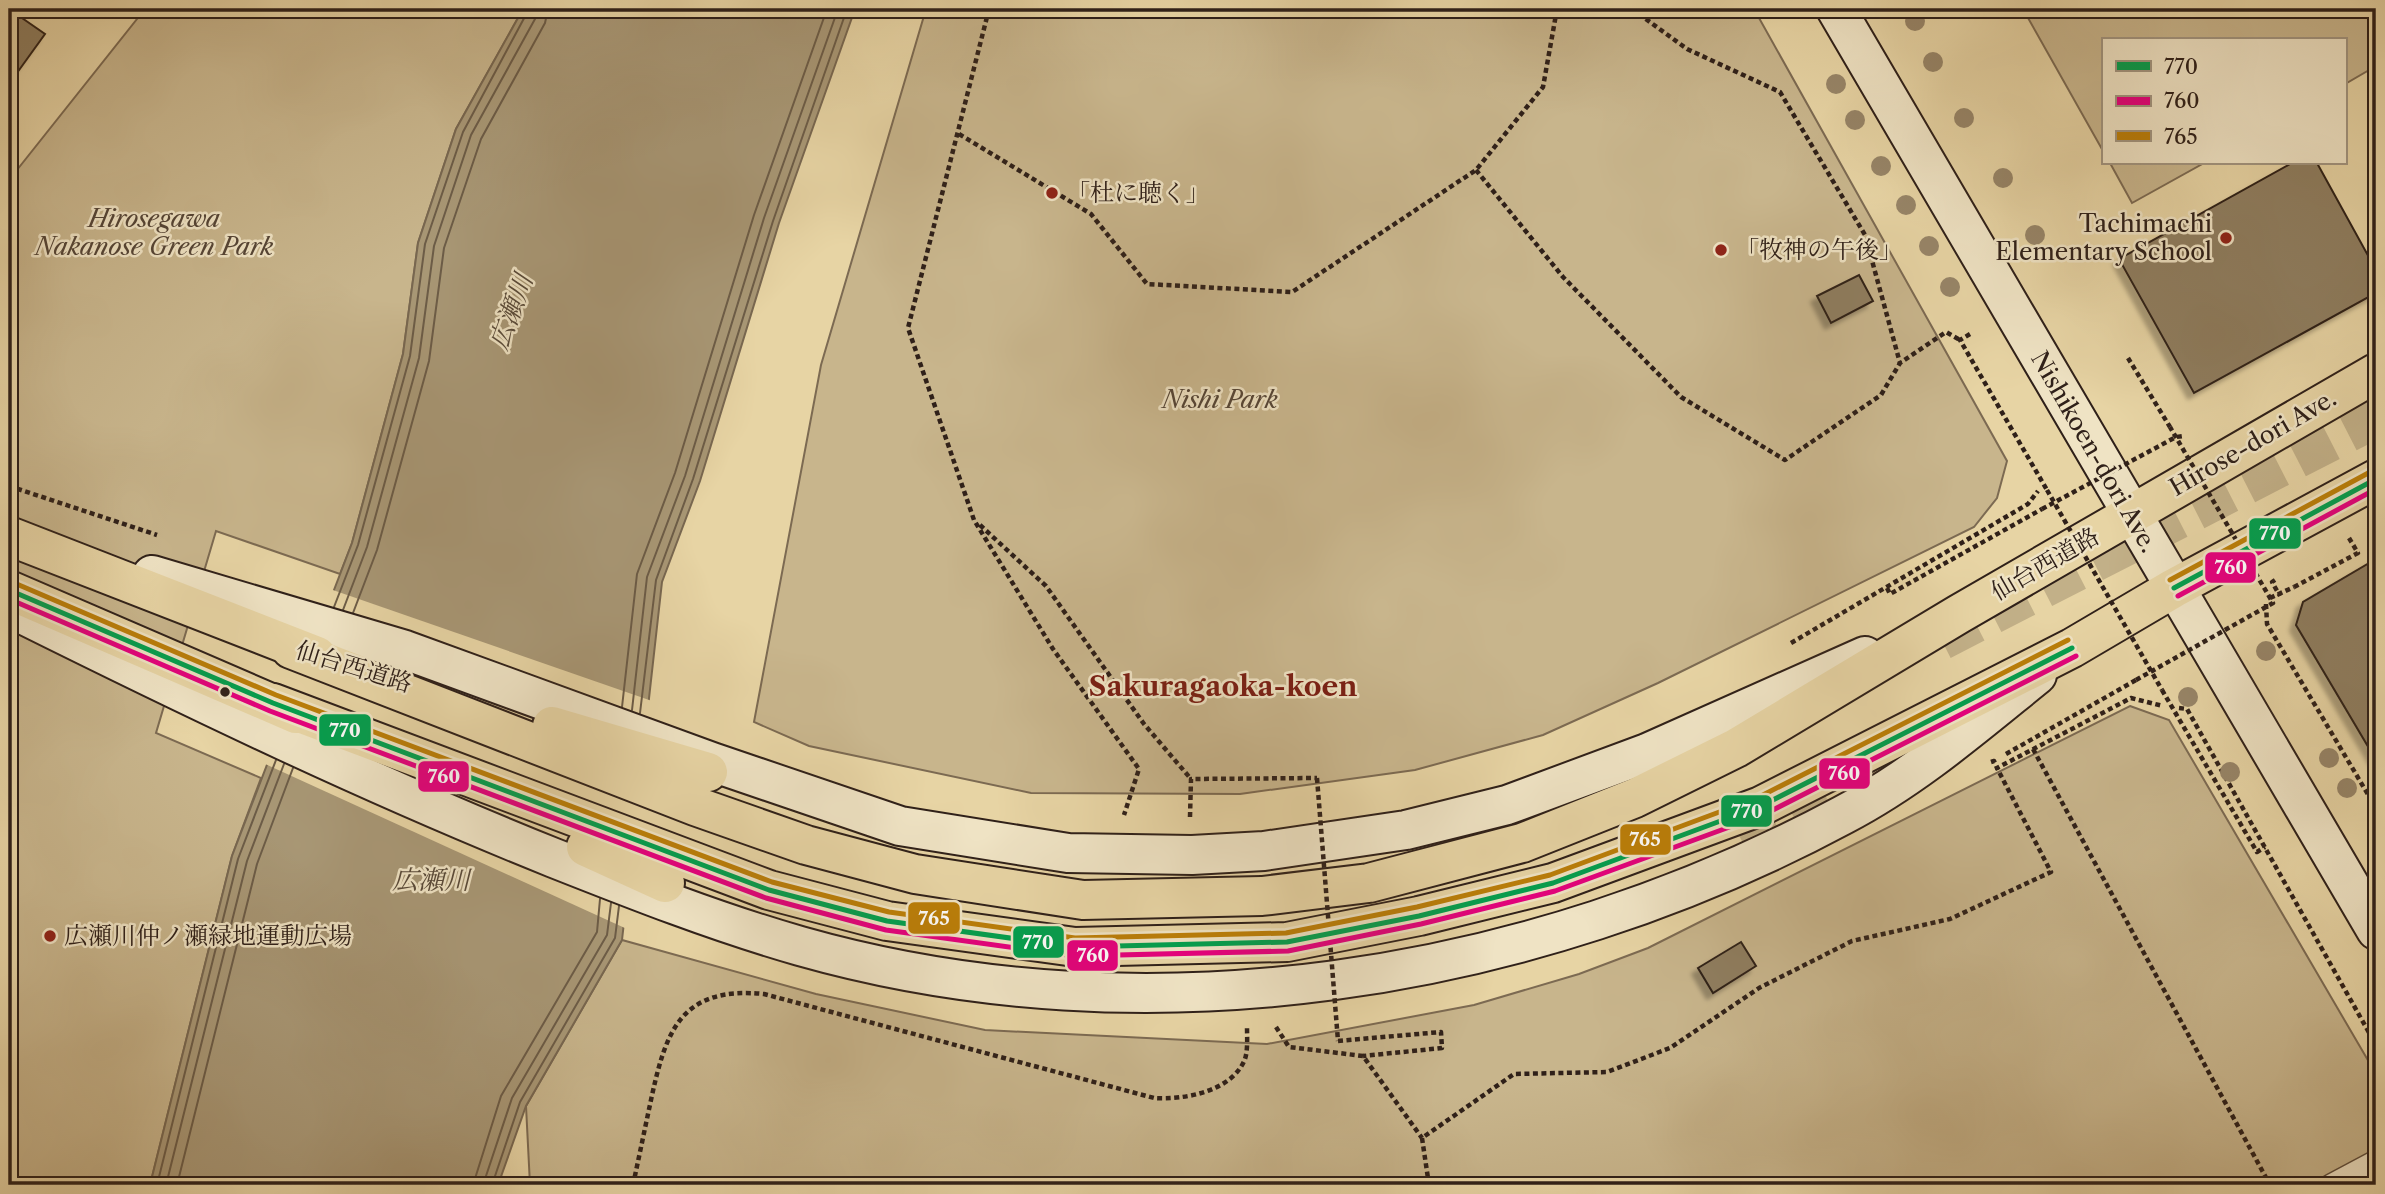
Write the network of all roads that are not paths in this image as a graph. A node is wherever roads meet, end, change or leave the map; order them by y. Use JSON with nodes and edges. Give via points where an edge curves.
{"nodes":[{"id":1,"x":1836,"y":9,"type":"edge"},
{"id":2,"x":2376,"y":373,"type":"edge"},
{"id":3,"x":2376,"y":479,"type":"edge"},
{"id":4,"x":2130,"y":514,"type":"junction"},
{"id":5,"x":9,"y":517,"type":"edge"},
{"id":6,"x":9,"y":536,"type":"edge"},
{"id":7,"x":2174,"y":588,"type":"junction"},
{"id":8,"x":9,"y":590,"type":"edge"},
{"id":9,"x":9,"y":607,"type":"edge"},
{"id":10,"x":2072,"y":648,"type":"junction"},
{"id":11,"x":705,"y":780,"type":"junction"},
{"id":12,"x":666,"y":880,"type":"junction"},
{"id":13,"x":2376,"y":930,"type":"edge"},
{"id":14,"x":2376,"y":1161,"type":"edge"},
{"id":15,"x":2331,"y":1185,"type":"edge"}],
"edges":[{"from":1,"to":4,"type":"street","name":"Nishikoen-dori Ave."},
{"from":2,"to":4,"type":"highway","name":"Hirose-dori Ave."},
{"from":3,"to":7,"type":"highway"},
{"from":4,"to":7,"type":"street","name":"Nishikoen-dori Ave."},
{"from":4,"to":11,"type":"highway","name":"仙台西道路","via":[[1736,748],[1635,798],[1522,843],[1368,883],[1262,896],[1083,900],[915,874],[806,845]]},
{"from":5,"to":11,"type":"street","via":[[166,580],[405,650]]},
{"from":6,"to":11,"type":"highway","name":"仙台西道路","via":[[291,649]]},
{"from":7,"to":10,"type":"highway"},
{"from":7,"to":13,"type":"street","name":"Nishikoen-dori Ave."},
{"from":8,"to":12,"type":"highway"},
{"from":9,"to":12,"type":"street","via":[[427,807]]},
{"from":10,"to":12,"type":"highway","via":[[1748,811],[1553,883],[1287,942],[1075,947],[887,921],[769,890]]},
{"from":10,"to":12,"type":"street","via":[[1936,756],[1847,813],[1731,870],[1631,911],[1412,967],[1246,990],[1099,994],[932,975],[802,947]]},
{"from":14,"to":15,"type":"lane"}]}
